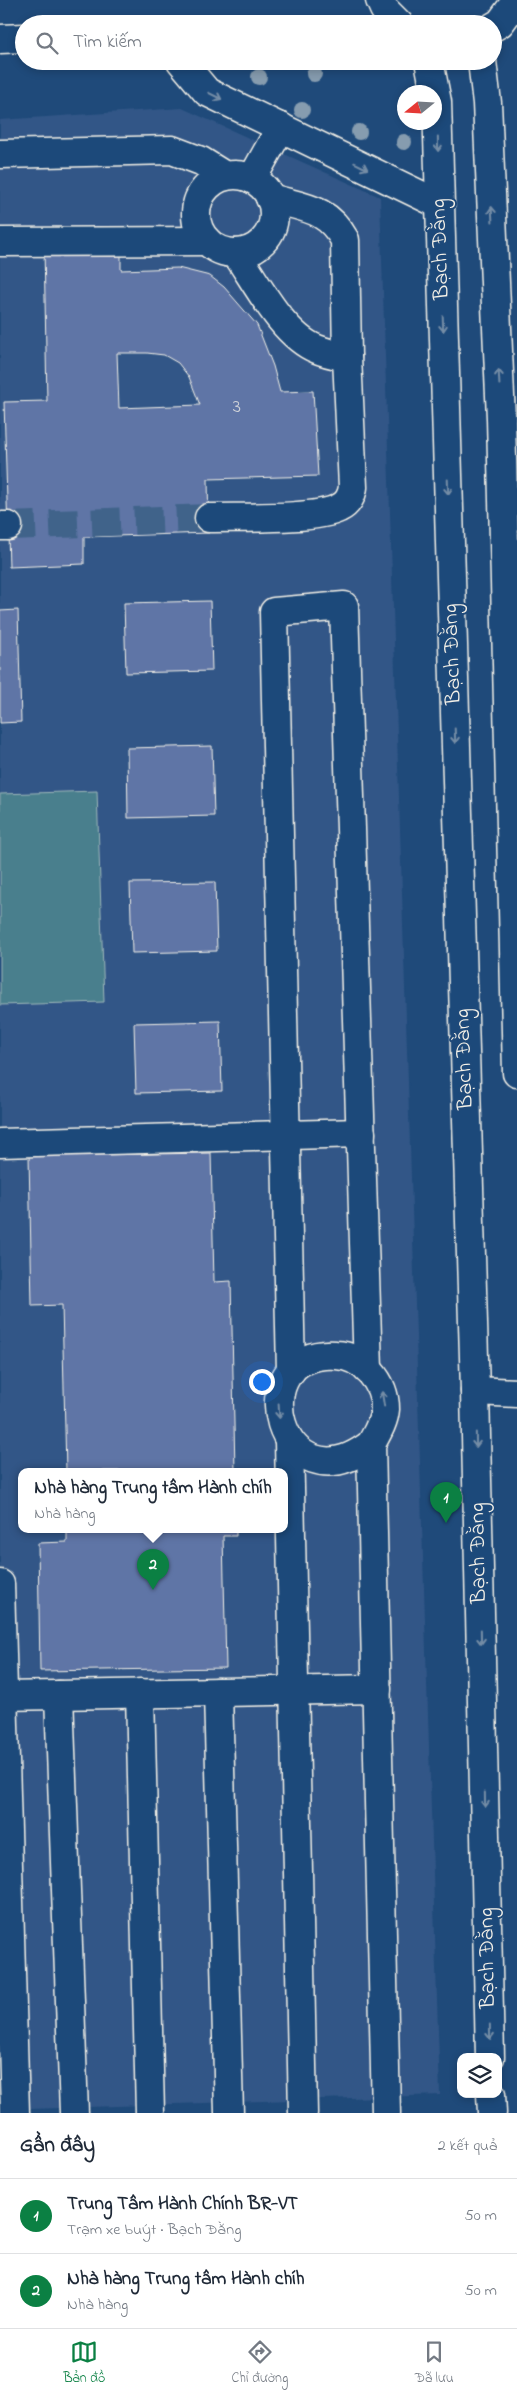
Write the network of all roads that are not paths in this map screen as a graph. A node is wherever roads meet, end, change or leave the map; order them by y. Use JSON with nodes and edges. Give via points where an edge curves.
{"nodes":[{"id":1,"x":380,"y":0,"type":"edge"},
{"id":2,"x":517,"y":0,"type":"edge"},
{"id":3,"x":390,"y":15,"type":"edge"},
{"id":4,"x":504,"y":24,"type":"edge"},
{"id":5,"x":15,"y":38,"type":"edge"},
{"id":6,"x":0,"y":39,"type":"edge"},
{"id":7,"x":189,"y":70,"type":"edge"},
{"id":8,"x":431,"y":70,"type":"edge"},
{"id":9,"x":483,"y":70,"type":"edge"},
{"id":10,"x":280,"y":128,"type":"junction"},
{"id":11,"x":0,"y":154,"type":"edge"},
{"id":12,"x":225,"y":176,"type":"junction"},
{"id":13,"x":252,"y":179,"type":"junction"},
{"id":14,"x":270,"y":198,"type":"junction"},
{"id":15,"x":439,"y":204,"type":"junction"},
{"id":16,"x":207,"y":241,"type":"junction"},
{"id":17,"x":0,"y":242,"type":"edge"},
{"id":18,"x":236,"y":253,"type":"junction"},
{"id":19,"x":347,"y":357,"type":"junction"},
{"id":20,"x":512,"y":424,"type":"edge"},
{"id":21,"x":210,"y":518,"type":"tunnel mouth"},
{"id":22,"x":517,"y":1072,"type":"edge"},
{"id":23,"x":361,"y":1133,"type":"junction"},
{"id":24,"x":285,"y":1135,"type":"junction"},
{"id":25,"x":0,"y":1143,"type":"edge"},
{"id":26,"x":368,"y":1370,"type":"junction"},
{"id":27,"x":291,"y":1371,"type":"junction"},
{"id":28,"x":475,"y":1391,"type":"junction"},
{"id":29,"x":517,"y":1392,"type":"edge"},
{"id":30,"x":289,"y":1440,"type":"junction"},
{"id":31,"x":371,"y":1444,"type":"junction"},
{"id":32,"x":0,"y":1584,"type":"edge"},
{"id":33,"x":377,"y":1689,"type":"junction"},
{"id":34,"x":294,"y":1690,"type":"junction"},
{"id":35,"x":218,"y":1692,"type":"junction"},
{"id":36,"x":140,"y":1693,"type":"junction"},
{"id":37,"x":59,"y":1695,"type":"junction"},
{"id":38,"x":3,"y":1696,"type":"junction"},
{"id":39,"x":490,"y":2053,"type":"edge"},
{"id":40,"x":491,"y":2098,"type":"edge"},
{"id":41,"x":15,"y":2113,"type":"edge"},
{"id":42,"x":74,"y":2113,"type":"edge"},
{"id":43,"x":150,"y":2113,"type":"edge"},
{"id":44,"x":229,"y":2113,"type":"edge"},
{"id":45,"x":303,"y":2113,"type":"edge"},
{"id":46,"x":386,"y":2113,"type":"edge"},
{"id":47,"x":492,"y":2113,"type":"edge"}],
"edges":[{"from":1,"to":3,"type":"street"},
{"from":2,"to":4,"type":"street"},
{"from":5,"to":6,"type":"street"},
{"from":7,"to":10,"type":"street","one_way":true,"via":[[207,92]]},
{"from":8,"to":15,"type":"street","name":"Bạch Đằng","one_way":true,"via":[[438,102]]},
{"from":20,"to":9,"type":"street","one_way":true},
{"from":10,"to":13,"type":"street"},
{"from":10,"to":15,"type":"street","one_way":true},
{"from":11,"to":12,"type":"street","via":[[172,150]]},
{"from":12,"to":13,"type":"street","via":[[239,175]]},
{"from":12,"to":16,"type":"street","via":[[213,181],[197,203],[199,230]]},
{"from":13,"to":14,"type":"street"},
{"from":14,"to":18,"type":"street","via":[[272,225],[266,237],[256,247]]},
{"from":14,"to":19,"type":"street","via":[[324,214],[337,226],[345,240]]},
{"from":15,"to":28,"type":"street","name":"Bạch Đằng","one_way":true},
{"from":16,"to":17,"type":"street"},
{"from":16,"to":18,"type":"street","via":[[218,249]]},
{"from":18,"to":19,"type":"street","via":[[281,320],[300,338],[316,349]]},
{"from":19,"to":21,"type":"street","via":[[351,497],[340,508],[317,514]]},
{"from":20,"to":22,"type":"street"},
{"from":23,"to":24,"type":"street"},
{"from":23,"to":24,"type":"street","via":[[344,606],[274,612]]},
{"from":23,"to":26,"type":"street"},
{"from":24,"to":25,"type":"street"},
{"from":24,"to":27,"type":"street"},
{"from":26,"to":27,"type":"street","via":[[360,1362],[342,1355],[324,1354],[306,1360]]},
{"from":31,"to":26,"type":"street","one_way":true,"via":[[385,1409],[382,1391]]},
{"from":27,"to":30,"type":"street","one_way":true,"via":[[281,1387],[278,1406],[280,1424]]},
{"from":28,"to":29,"type":"street"},
{"from":28,"to":39,"type":"street","name":"Bạch Đằng","one_way":true},
{"from":30,"to":31,"type":"street","via":[[302,1453],[320,1460],[338,1461],[356,1455]]},
{"from":30,"to":34,"type":"street"},
{"from":31,"to":33,"type":"street"},
{"from":32,"to":38,"type":"street"},
{"from":33,"to":34,"type":"street"},
{"from":33,"to":46,"type":"street"},
{"from":34,"to":35,"type":"street"},
{"from":34,"to":45,"type":"street"},
{"from":35,"to":36,"type":"street"},
{"from":35,"to":44,"type":"street"},
{"from":36,"to":37,"type":"street"},
{"from":36,"to":43,"type":"street"},
{"from":37,"to":38,"type":"street"},
{"from":37,"to":42,"type":"street"},
{"from":38,"to":41,"type":"street"},
{"from":40,"to":47,"type":"street"}]}
